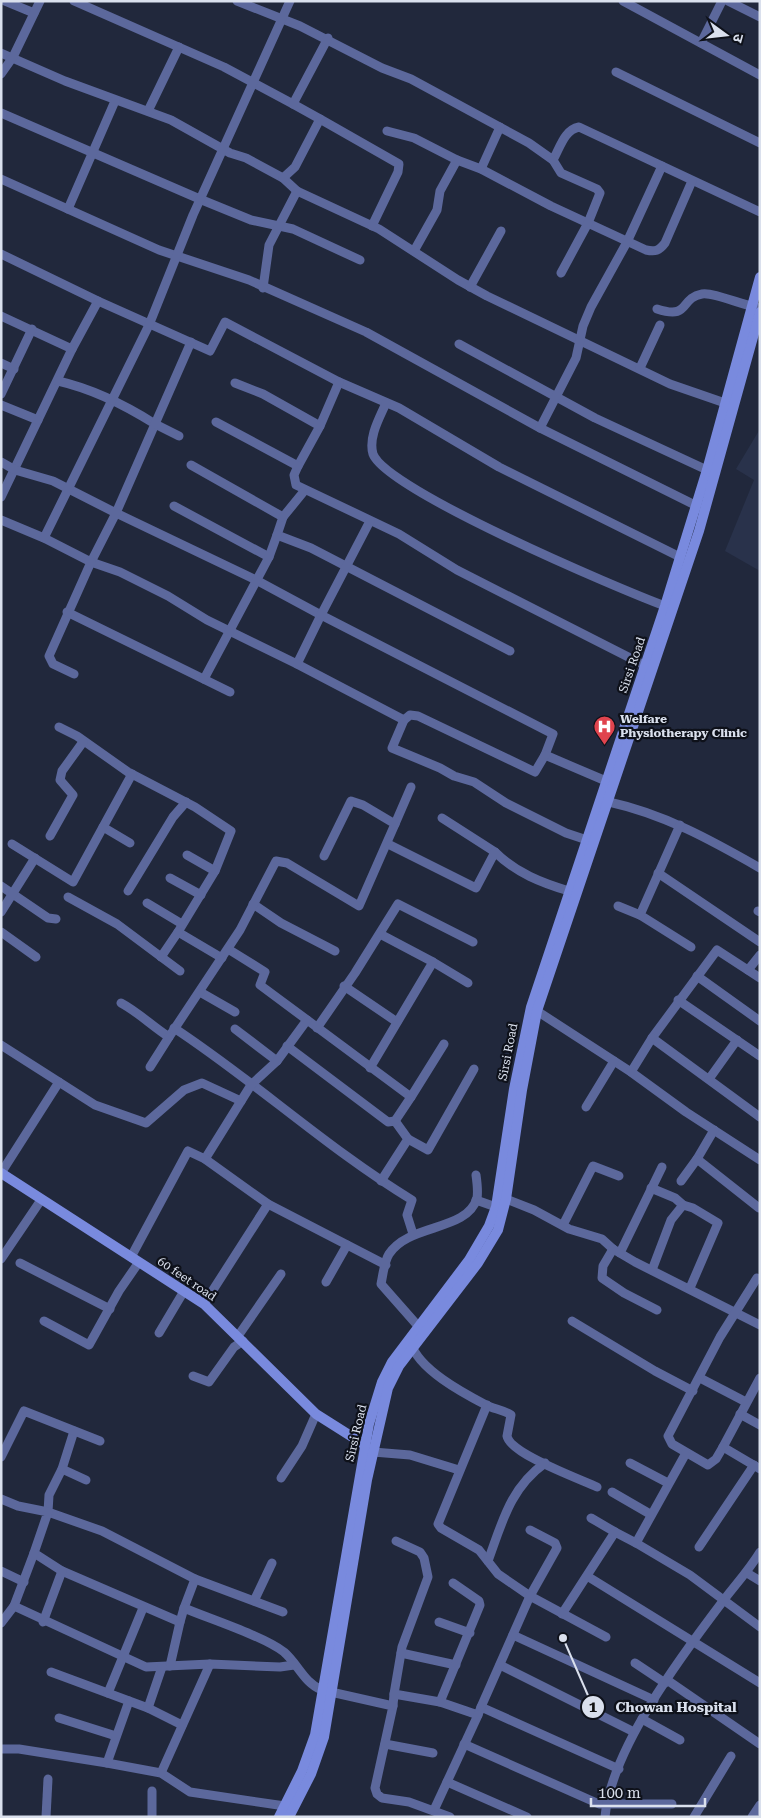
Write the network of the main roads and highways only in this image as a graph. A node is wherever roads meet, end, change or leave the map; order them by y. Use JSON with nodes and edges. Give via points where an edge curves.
{"nodes":[{"id":1,"x":760,"y":277,"type":"edge"},
{"id":2,"x":757,"y":309,"type":"edge"},
{"id":3,"x":700,"y":508,"type":"junction"},
{"id":4,"x":1,"y":1174,"type":"edge"},
{"id":5,"x":503,"y":1198,"type":"junction"},
{"id":6,"x":369,"y":1449,"type":"junction"},
{"id":7,"x":327,"y":1691,"type":"junction"},
{"id":8,"x":279,"y":1817,"type":"edge"},
{"id":9,"x":290,"y":1817,"type":"edge"}],
"edges":[{"from":1,"to":2,"type":"main road","name":"Sirsi Road"},
{"from":2,"to":3,"type":"main road","name":"Sirsi Road"},
{"from":2,"to":3,"type":"main road","name":"Sirsi Road","via":[[725,403]]},
{"from":3,"to":5,"type":"main road","name":"Sirsi Road","via":[[609,802],[538,1012]]},
{"from":3,"to":5,"type":"main road","name":"Sirsi Road","via":[[680,557],[525,1032],[514,1089]]},
{"from":4,"to":6,"type":"main road","name":"60 feet road","via":[[204,1304],[316,1414]]},
{"from":5,"to":6,"type":"main road","name":"Sirsi Road","via":[[498,1230],[478,1263],[399,1366],[388,1388]]},
{"from":5,"to":6,"type":"main road","name":"Sirsi Road","via":[[469,1260],[392,1362],[382,1382]]},
{"from":6,"to":7,"type":"main road","name":"Sirsi Road"},
{"from":7,"to":8,"type":"main road","name":"Sirsi Road","via":[[315,1735]]},
{"from":7,"to":9,"type":"main road","name":"Sirsi Road","via":[[324,1737],[311,1774]]}]}
